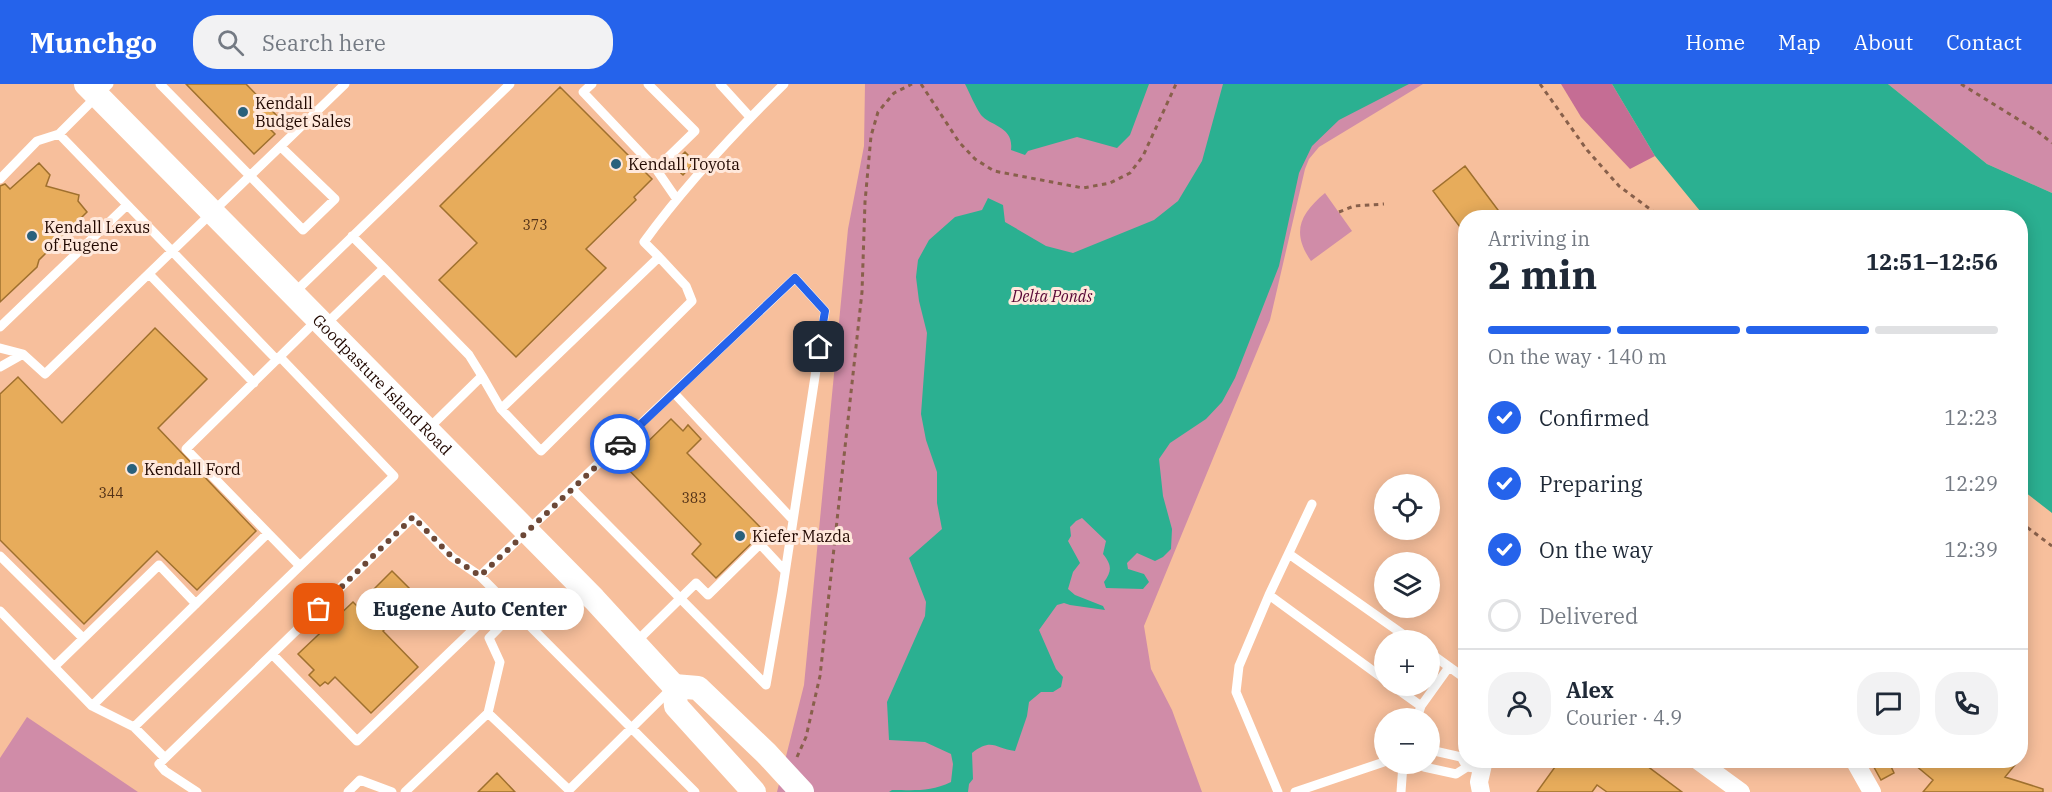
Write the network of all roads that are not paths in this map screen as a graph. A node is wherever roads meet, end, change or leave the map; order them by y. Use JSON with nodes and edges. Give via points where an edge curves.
{"nodes":[{"id":1,"x":160,"y":84,"type":"edge"},
{"id":2,"x":345,"y":84,"type":"edge"},
{"id":3,"x":510,"y":84,"type":"edge"},
{"id":4,"x":592,"y":84,"type":"edge"},
{"id":5,"x":648,"y":84,"type":"edge"},
{"id":6,"x":720,"y":84,"type":"edge"},
{"id":7,"x":784,"y":84,"type":"edge"},
{"id":8,"x":97,"y":87,"type":"edge"},
{"id":9,"x":750,"y":117,"type":"junction"},
{"id":10,"x":58,"y":134,"type":"junction"},
{"id":11,"x":281,"y":147,"type":"junction"},
{"id":12,"x":657,"y":169,"type":"junction"},
{"id":13,"x":251,"y":177,"type":"junction"},
{"id":14,"x":0,"y":179,"type":"edge"},
{"id":15,"x":676,"y":198,"type":"junction"},
{"id":16,"x":127,"y":205,"type":"junction"},
{"id":17,"x":213,"y":212,"type":"junction"},
{"id":18,"x":352,"y":236,"type":"junction"},
{"id":19,"x":172,"y":252,"type":"junction"},
{"id":20,"x":659,"y":257,"type":"junction"},
{"id":21,"x":384,"y":268,"type":"junction"},
{"id":22,"x":149,"y":274,"type":"junction"},
{"id":23,"x":294,"y":293,"type":"junction"},
{"id":24,"x":322,"y":322,"type":"junction"},
{"id":25,"x":0,"y":327,"type":"edge"},
{"id":26,"x":0,"y":348,"type":"edge"},
{"id":27,"x":23,"y":354,"type":"junction"},
{"id":28,"x":279,"y":358,"type":"junction"},
{"id":29,"x":0,"y":368,"type":"edge"},
{"id":30,"x":482,"y":376,"type":"junction"},
{"id":31,"x":254,"y":382,"type":"junction"},
{"id":32,"x":674,"y":393,"type":"junction"},
{"id":33,"x":501,"y":409,"type":"junction"},
{"id":34,"x":428,"y":429,"type":"junction"},
{"id":35,"x":573,"y":489,"type":"junction"},
{"id":36,"x":1312,"y":504,"type":"dead end"},
{"id":37,"x":793,"y":520,"type":"junction"},
{"id":38,"x":527,"y":531,"type":"junction"},
{"id":39,"x":268,"y":533,"type":"junction"},
{"id":40,"x":1289,"y":554,"type":"junction"},
{"id":41,"x":0,"y":556,"type":"edge"},
{"id":42,"x":300,"y":566,"type":"junction"},
{"id":43,"x":785,"y":571,"type":"junction"},
{"id":44,"x":480,"y":576,"type":"junction"},
{"id":45,"x":1269,"y":595,"type":"junction"},
{"id":46,"x":680,"y":599,"type":"junction"},
{"id":47,"x":504,"y":600,"type":"junction"},
{"id":48,"x":196,"y":604,"type":"junction"},
{"id":49,"x":0,"y":611,"type":"edge"},
{"id":50,"x":515,"y":611,"type":"junction"},
{"id":51,"x":1397,"y":630,"type":"edge"},
{"id":52,"x":83,"y":638,"type":"junction"},
{"id":53,"x":634,"y":643,"type":"junction"},
{"id":54,"x":272,"y":654,"type":"junction"},
{"id":55,"x":1440,"y":660,"type":"edge"},
{"id":56,"x":54,"y":667,"type":"junction"},
{"id":57,"x":1449,"y":667,"type":"junction"},
{"id":58,"x":1374,"y":672,"type":"edge"},
{"id":59,"x":1458,"y":673,"type":"edge"},
{"id":60,"x":674,"y":686,"type":"junction"},
{"id":61,"x":1407,"y":696,"type":"edge"},
{"id":62,"x":92,"y":706,"type":"junction"},
{"id":63,"x":1421,"y":706,"type":"joint"},
{"id":64,"x":488,"y":713,"type":"junction"},
{"id":65,"x":134,"y":727,"type":"junction"},
{"id":66,"x":632,"y":727,"type":"junction"},
{"id":67,"x":1440,"y":752,"type":"edge"},
{"id":68,"x":1458,"y":756,"type":"edge"},
{"id":69,"x":165,"y":758,"type":"junction"},
{"id":70,"x":1374,"y":765,"type":"edge"},
{"id":71,"x":1472,"y":768,"type":"edge"},
{"id":72,"x":1478,"y":768,"type":"edge"},
{"id":73,"x":1708,"y":768,"type":"edge"},
{"id":74,"x":1858,"y":768,"type":"edge"},
{"id":75,"x":1440,"y":770,"type":"edge"},
{"id":76,"x":1402,"y":774,"type":"edge"},
{"id":77,"x":570,"y":791,"type":"edge"},
{"id":78,"x":197,"y":792,"type":"edge"},
{"id":79,"x":348,"y":792,"type":"edge"},
{"id":80,"x":392,"y":792,"type":"edge"},
{"id":81,"x":405,"y":792,"type":"edge"},
{"id":82,"x":695,"y":792,"type":"edge"},
{"id":83,"x":754,"y":792,"type":"edge"},
{"id":84,"x":802,"y":792,"type":"edge"},
{"id":85,"x":1278,"y":792,"type":"edge"},
{"id":86,"x":1295,"y":792,"type":"edge"},
{"id":87,"x":1401,"y":792,"type":"edge"},
{"id":88,"x":1481,"y":792,"type":"edge"},
{"id":89,"x":1741,"y":792,"type":"edge"},
{"id":90,"x":1872,"y":792,"type":"edge"}],
"edges":[{"from":1,"to":13,"type":"lane"},
{"from":2,"to":11,"type":"lane"},
{"from":3,"to":18,"type":"lane"},
{"from":4,"to":12,"type":"lane","via":[[583,92]]},
{"from":5,"to":12,"type":"lane","via":[[696,131]]},
{"from":6,"to":9,"type":"lane"},
{"from":7,"to":9,"type":"lane"},
{"from":8,"to":10,"type":"lane"},
{"from":8,"to":17,"type":"main road","name":"Goodpasture Island Road"},
{"from":9,"to":15,"type":"lane"},
{"from":10,"to":14,"type":"lane","via":[[37,141]]},
{"from":10,"to":16,"type":"lane"},
{"from":11,"to":13,"type":"lane"},
{"from":11,"to":13,"type":"lane","via":[[335,199],[303,230]]},
{"from":12,"to":15,"type":"lane"},
{"from":13,"to":17,"type":"lane"},
{"from":15,"to":20,"type":"lane","via":[[644,242]]},
{"from":16,"to":19,"type":"lane"},
{"from":16,"to":25,"type":"lane"},
{"from":17,"to":19,"type":"lane"},
{"from":17,"to":23,"type":"main road","name":"Goodpasture Island Road"},
{"from":18,"to":21,"type":"lane"},
{"from":18,"to":23,"type":"lane"},
{"from":19,"to":22,"type":"lane"},
{"from":19,"to":28,"type":"lane"},
{"from":20,"to":33,"type":"lane"},
{"from":20,"to":33,"type":"lane","via":[[686,286],[692,301],[541,451]]},
{"from":21,"to":24,"type":"lane"},
{"from":21,"to":30,"type":"lane","via":[[469,355]]},
{"from":22,"to":27,"type":"lane","via":[[45,374]]},
{"from":22,"to":31,"type":"lane"},
{"from":23,"to":24,"type":"main road","name":"Goodpasture Island Road"},
{"from":24,"to":28,"type":"lane"},
{"from":24,"to":34,"type":"main road","name":"Goodpasture Island Road"},
{"from":26,"to":27,"type":"lane"},
{"from":27,"to":29,"type":"lane"},
{"from":28,"to":31,"type":"lane"},
{"from":28,"to":42,"type":"lane","via":[[394,476]]},
{"from":30,"to":33,"type":"lane"},
{"from":30,"to":34,"type":"lane"},
{"from":31,"to":39,"type":"lane","via":[[186,449]]},
{"from":32,"to":35,"type":"lane"},
{"from":32,"to":37,"type":"lane"},
{"from":32,"to":37,"type":"lane","via":[[795,278],[825,311]]},
{"from":34,"to":38,"type":"main road","name":"Goodpasture Island Road"},
{"from":35,"to":38,"type":"lane"},
{"from":35,"to":46,"type":"lane"},
{"from":36,"to":40,"type":"lane"},
{"from":37,"to":43,"type":"lane"},
{"from":38,"to":44,"type":"lane"},
{"from":38,"to":53,"type":"main road","name":"Goodpasture Island Road"},
{"from":39,"to":42,"type":"lane"},
{"from":39,"to":48,"type":"lane"},
{"from":40,"to":45,"type":"lane"},
{"from":40,"to":51,"type":"lane"},
{"from":41,"to":52,"type":"lane"},
{"from":42,"to":65,"type":"lane"},
{"from":43,"to":46,"type":"lane","via":[[760,544],[708,595],[696,583]]},
{"from":43,"to":46,"type":"lane","via":[[766,685]]},
{"from":44,"to":47,"type":"lane"},
{"from":44,"to":54,"type":"lane","via":[[452,557],[413,517]]},
{"from":45,"to":58,"type":"lane"},
{"from":45,"to":85,"type":"lane","via":[[1239,666],[1236,692]]},
{"from":46,"to":53,"type":"lane"},
{"from":47,"to":50,"type":"lane"},
{"from":47,"to":54,"type":"lane","via":[[357,741]]},
{"from":48,"to":52,"type":"lane","via":[[159,565]]},
{"from":48,"to":62,"type":"lane"},
{"from":49,"to":56,"type":"lane"},
{"from":50,"to":64,"type":"lane","via":[[489,638],[500,662]]},
{"from":50,"to":66,"type":"lane"},
{"from":52,"to":56,"type":"lane"},
{"from":53,"to":60,"type":"main road","name":"Goodpasture Island Road"},
{"from":54,"to":69,"type":"lane"},
{"from":55,"to":57,"type":"lane"},
{"from":56,"to":62,"type":"lane"},
{"from":57,"to":59,"type":"lane"},
{"from":57,"to":63,"type":"lane"},
{"from":60,"to":66,"type":"lane"},
{"from":60,"to":83,"type":"main road","name":"Goodpasture Island Road","via":[[676,706]]},
{"from":60,"to":84,"type":"main road","via":[[698,688]]},
{"from":61,"to":63,"type":"lane"},
{"from":62,"to":65,"type":"lane"},
{"from":64,"to":77,"type":"lane"},
{"from":64,"to":81,"type":"lane"},
{"from":65,"to":69,"type":"lane"},
{"from":66,"to":77,"type":"lane"},
{"from":66,"to":82,"type":"lane"},
{"from":67,"to":68,"type":"lane"},
{"from":69,"to":78,"type":"lane","via":[[159,765]]},
{"from":70,"to":86,"type":"lane"},
{"from":71,"to":75,"type":"lane","via":[[1456,774]]},
{"from":72,"to":88,"type":"street"},
{"from":73,"to":89,"type":"street"},
{"from":74,"to":90,"type":"street"},
{"from":76,"to":87,"type":"lane"},
{"from":79,"to":80,"type":"lane","via":[[360,780]]}]}
